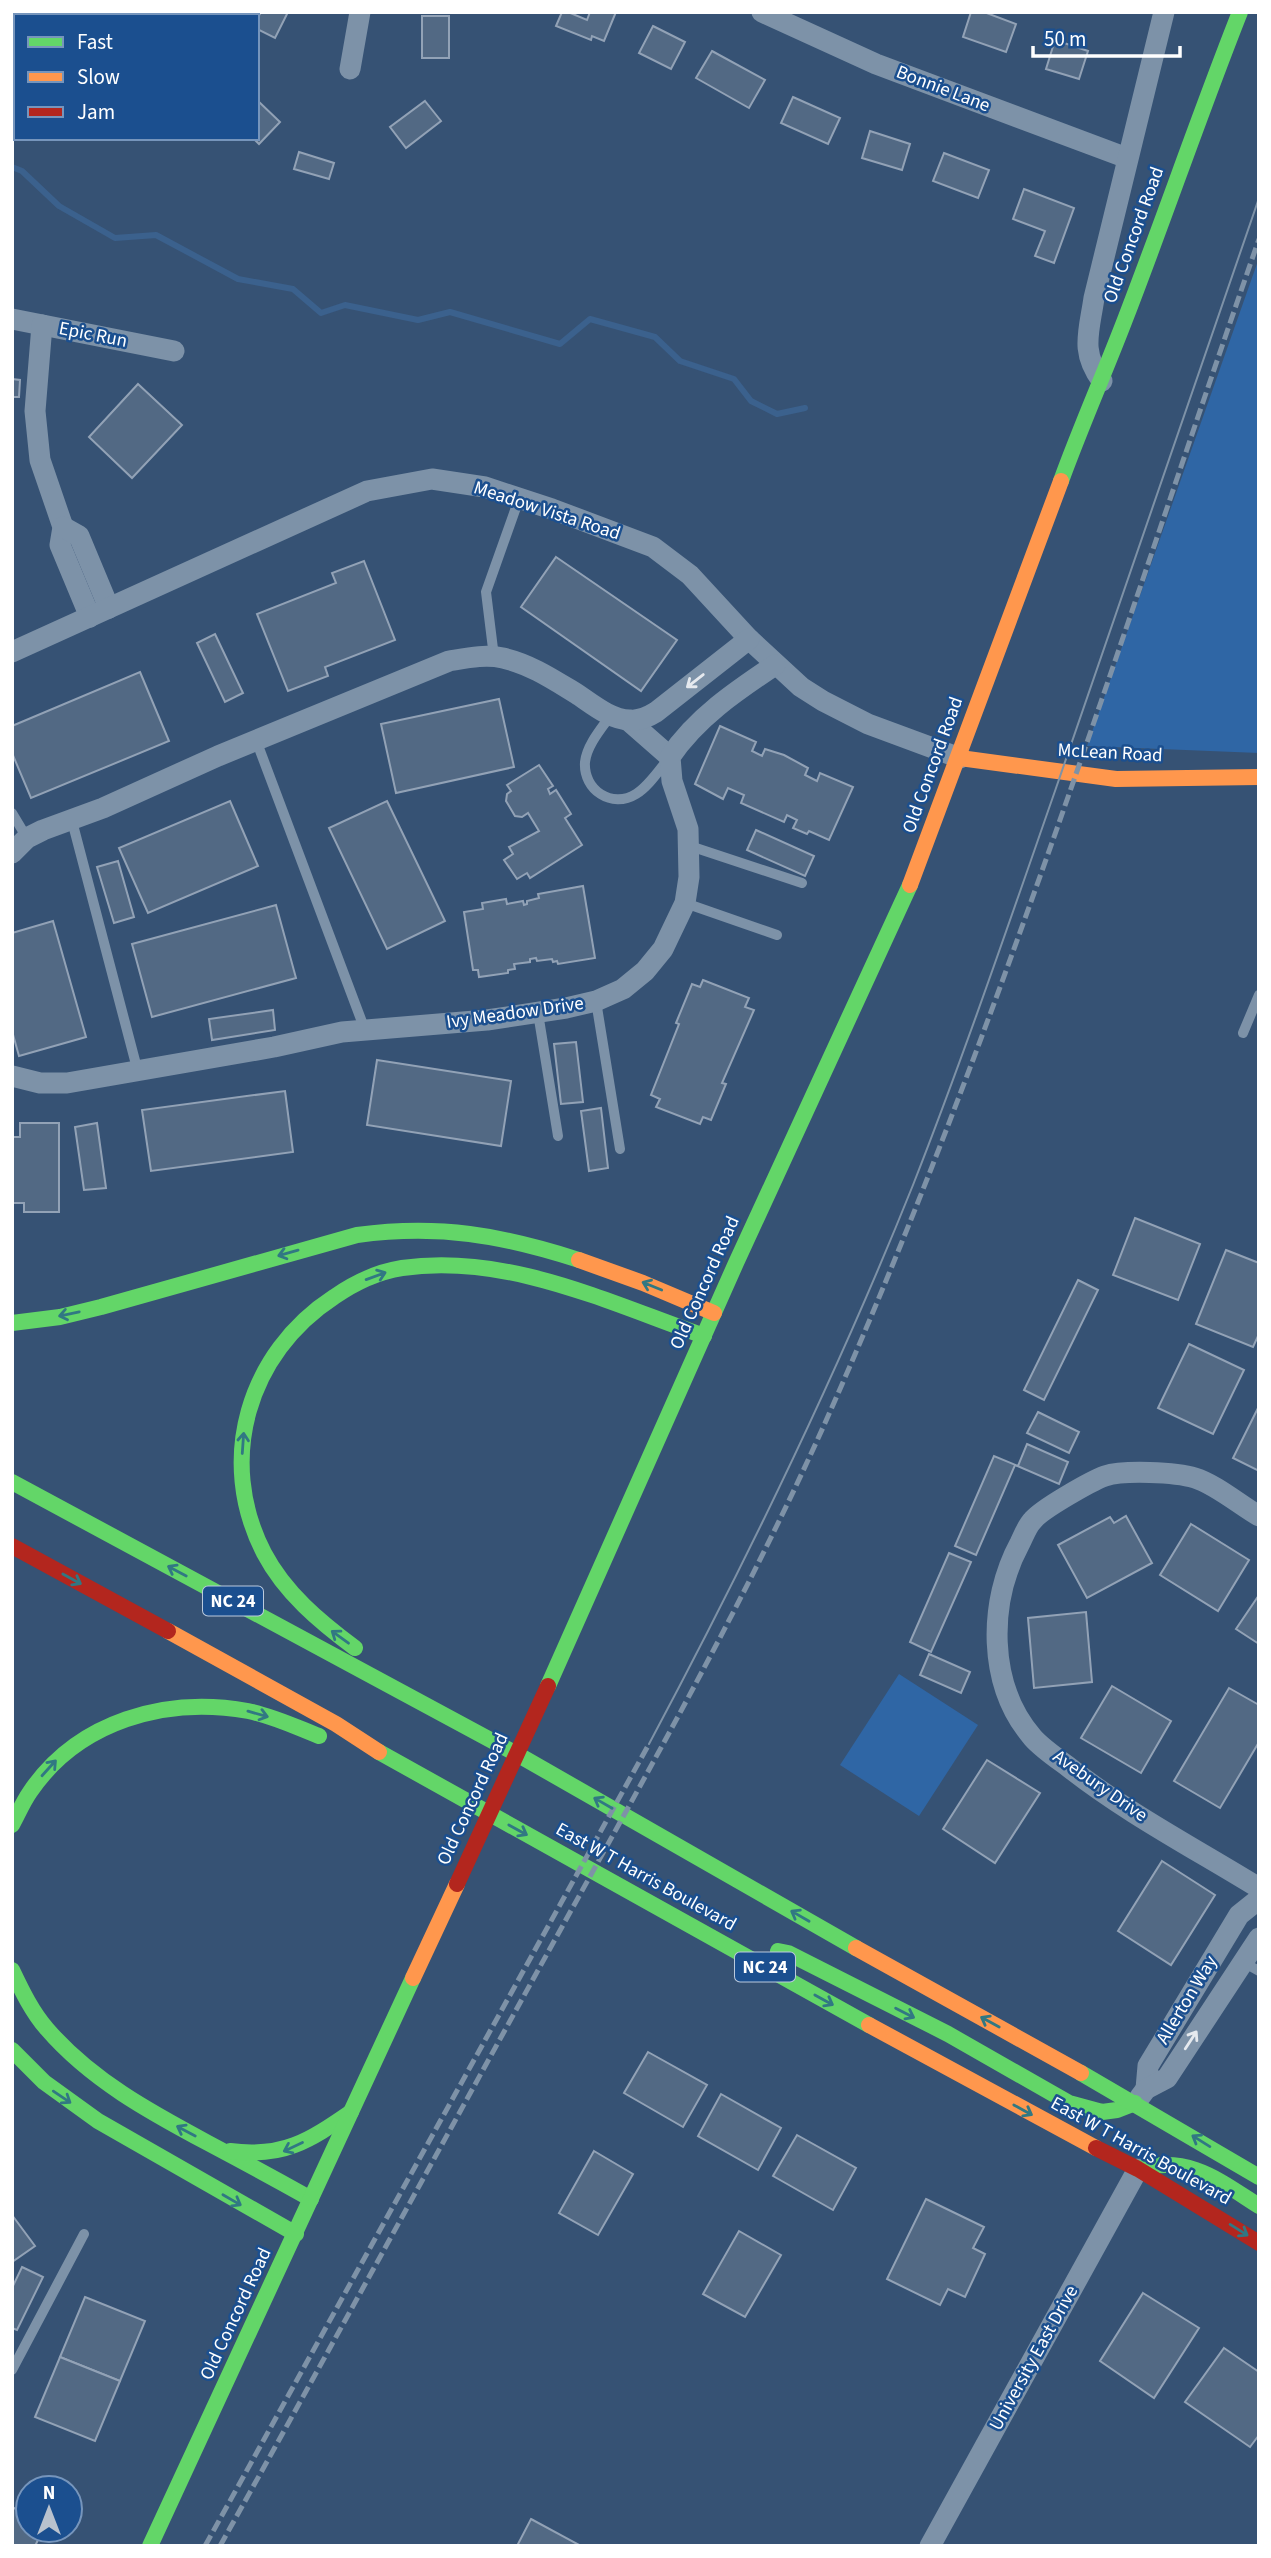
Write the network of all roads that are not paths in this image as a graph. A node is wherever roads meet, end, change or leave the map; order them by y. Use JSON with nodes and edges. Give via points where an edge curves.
{"nodes":[{"id":1,"x":360,"y":12,"type":"edge"},
{"id":2,"x":762,"y":12,"type":"edge"},
{"id":3,"x":1164,"y":12,"type":"edge"},
{"id":4,"x":1240,"y":12,"type":"edge"},
{"id":5,"x":350,"y":69,"type":"dead end"},
{"id":6,"x":1127,"y":158,"type":"junction"},
{"id":7,"x":12,"y":319,"type":"edge"},
{"id":8,"x":41,"y":325,"type":"junction"},
{"id":9,"x":174,"y":351,"type":"dead end"},
{"id":10,"x":1102,"y":381,"type":"junction"},
{"id":11,"x":519,"y":499,"type":"junction"},
{"id":12,"x":99,"y":612,"type":"junction"},
{"id":13,"x":749,"y":639,"type":"junction"},
{"id":14,"x":12,"y":652,"type":"edge"},
{"id":15,"x":494,"y":657,"type":"junction"},
{"id":16,"x":775,"y":665,"type":"junction"},
{"id":17,"x":620,"y":718,"type":"junction"},
{"id":18,"x":256,"y":740,"type":"junction"},
{"id":19,"x":670,"y":757,"type":"junction"},
{"id":20,"x":960,"y":758,"type":"junction"},
{"id":21,"x":1259,"y":777,"type":"edge"},
{"id":22,"x":12,"y":813,"type":"edge"},
{"id":23,"x":72,"y":821,"type":"junction"},
{"id":24,"x":20,"y":846,"type":"edge"},
{"id":25,"x":690,"y":846,"type":"junction"},
{"id":26,"x":802,"y":883,"type":"dead end"},
{"id":27,"x":685,"y":903,"type":"junction"},
{"id":28,"x":777,"y":935,"type":"dead end"},
{"id":29,"x":1259,"y":995,"type":"edge"},
{"id":30,"x":596,"y":1001,"type":"junction"},
{"id":31,"x":538,"y":1013,"type":"junction"},
{"id":32,"x":365,"y":1030,"type":"junction"},
{"id":33,"x":1243,"y":1033,"type":"dead end"},
{"id":34,"x":138,"y":1072,"type":"junction"},
{"id":35,"x":12,"y":1076,"type":"edge"},
{"id":36,"x":558,"y":1136,"type":"dead end"},
{"id":37,"x":620,"y":1149,"type":"dead end"},
{"id":38,"x":714,"y":1313,"type":"junction"},
{"id":39,"x":12,"y":1323,"type":"edge"},
{"id":40,"x":704,"y":1336,"type":"junction"},
{"id":41,"x":12,"y":1482,"type":"edge"},
{"id":42,"x":1259,"y":1516,"type":"edge"},
{"id":43,"x":12,"y":1546,"type":"edge"},
{"id":44,"x":453,"y":1720,"type":"junction"},
{"id":45,"x":394,"y":1762,"type":"junction"},
{"id":46,"x":12,"y":1825,"type":"edge"},
{"id":47,"x":1259,"y":1888,"type":"edge"},
{"id":48,"x":1259,"y":1899,"type":"edge"},
{"id":49,"x":706,"y":1934,"type":"junction"},
{"id":50,"x":1259,"y":1938,"type":"edge"},
{"id":51,"x":1251,"y":1967,"type":"edge"},
{"id":52,"x":12,"y":1970,"type":"edge"},
{"id":53,"x":12,"y":2050,"type":"edge"},
{"id":54,"x":1140,"y":2096,"type":"junction"},
{"id":55,"x":351,"y":2112,"type":"junction"},
{"id":56,"x":221,"y":2150,"type":"junction"},
{"id":57,"x":1138,"y":2169,"type":"junction"},
{"id":58,"x":1259,"y":2177,"type":"edge"},
{"id":59,"x":311,"y":2199,"type":"junction"},
{"id":60,"x":1259,"y":2206,"type":"edge"},
{"id":61,"x":84,"y":2234,"type":"dead end"},
{"id":62,"x":296,"y":2234,"type":"junction"},
{"id":63,"x":1259,"y":2243,"type":"edge"},
{"id":64,"x":12,"y":2370,"type":"edge"},
{"id":65,"x":150,"y":2546,"type":"edge"},
{"id":66,"x":930,"y":2546,"type":"edge"}],
"edges":[{"from":1,"to":5,"type":"street"},
{"from":2,"to":6,"type":"street","name":"Bonnie Lane","via":[[876,64]]},
{"from":3,"to":6,"type":"street"},
{"from":4,"to":10,"type":"main road","name":"Old Concord Road"},
{"from":6,"to":10,"type":"street","via":[[1088,339],[1092,367]]},
{"from":7,"to":8,"type":"street","name":"Epic Run"},
{"from":8,"to":9,"type":"street","name":"Epic Run"},
{"from":8,"to":12,"type":"street","via":[[35,411],[40,460],[62,527],[79,536],[76,556]]},
{"from":10,"to":20,"type":"main road","name":"Old Concord Road"},
{"from":11,"to":12,"type":"street","name":"Meadow Vista Road","via":[[485,487],[432,479],[367,491]]},
{"from":11,"to":13,"type":"street","name":"Meadow Vista Road","via":[[653,547],[690,575]]},
{"from":11,"to":15,"type":"lane","via":[[486,592]]},
{"from":12,"to":14,"type":"street","name":"Meadow Vista Road"},
{"from":13,"to":16,"type":"street","name":"Meadow Vista Road"},
{"from":13,"to":17,"type":"street","one_way":true,"via":[[656,712],[645,718]]},
{"from":15,"to":17,"type":"street","via":[[527,666]]},
{"from":15,"to":18,"type":"street","via":[[449,661]]},
{"from":16,"to":19,"type":"street","via":[[717,706]]},
{"from":16,"to":20,"type":"street","name":"Meadow Vista Road","via":[[823,701]]},
{"from":17,"to":19,"type":"street"},
{"from":17,"to":19,"type":"lane","via":[[592,742],[585,761],[593,790],[607,798],[625,799],[638,793]]},
{"from":18,"to":23,"type":"street"},
{"from":18,"to":32,"type":"lane"},
{"from":19,"to":25,"type":"street","name":"Ivy Meadow Drive"},
{"from":20,"to":21,"type":"main road","name":"McLean Road","via":[[1115,779]]},
{"from":20,"to":38,"type":"main road","name":"Old Concord Road","via":[[898,914]]},
{"from":22,"to":24,"type":"lane"},
{"from":23,"to":24,"type":"street","via":[[43,830]]},
{"from":23,"to":34,"type":"lane"},
{"from":25,"to":26,"type":"lane"},
{"from":25,"to":27,"type":"street","name":"Ivy Meadow Drive"},
{"from":27,"to":28,"type":"lane"},
{"from":27,"to":30,"type":"street","name":"Ivy Meadow Drive","via":[[663,949],[645,971],[623,989]]},
{"from":29,"to":33,"type":"lane"},
{"from":30,"to":31,"type":"street","name":"Ivy Meadow Drive"},
{"from":30,"to":37,"type":"lane"},
{"from":31,"to":32,"type":"street","name":"Ivy Meadow Drive"},
{"from":31,"to":36,"type":"lane"},
{"from":32,"to":34,"type":"street","name":"Ivy Meadow Drive"},
{"from":34,"to":35,"type":"street","name":"Ivy Meadow Drive","via":[[67,1083]]},
{"from":38,"to":39,"type":"main road","one_way":true,"via":[[634,1278],[535,1246],[483,1234],[391,1230],[345,1237],[101,1307]]},
{"from":38,"to":40,"type":"main road","name":"Old Concord Road"},
{"from":44,"to":40,"type":"main road","one_way":true,"via":[[432,1696],[325,1626],[285,1586],[270,1563],[249,1514],[242,1464],[247,1411],[267,1361],[295,1326],[330,1297],[376,1275],[436,1265],[501,1270],[538,1279]]},
{"from":40,"to":55,"type":"main road","name":"Old Concord Road","bridge":true},
{"from":44,"to":41,"type":"main road","name":"East W T Harris Boulevard","number":"NC 24","one_way":true},
{"from":42,"to":47,"type":"street","name":"Avebury Drive","via":[[1198,1479],[1172,1473],[1106,1475],[1046,1507],[1031,1522],[1001,1586],[998,1652],[1003,1681],[1033,1739],[1090,1785]]},
{"from":43,"to":45,"type":"main road","name":"East W T Harris Boulevard","number":"NC 24","one_way":true,"via":[[336,1724]]},
{"from":54,"to":44,"type":"main road","name":"East W T Harris Boulevard","number":"NC 24","one_way":true,"via":[[881,1962]]},
{"from":46,"to":45,"type":"main road","one_way":true,"via":[[43,1775],[79,1741],[123,1718],[160,1708],[190,1705],[248,1711]]},
{"from":45,"to":49,"type":"main road","name":"East W T Harris Boulevard","number":"NC 24","one_way":true},
{"from":48,"to":54,"type":"street","name":"Allerton Way","via":[[1239,1915],[1148,2066]]},
{"from":49,"to":54,"type":"main road","one_way":true,"via":[[788,1953],[1085,2109],[1119,2111]]},
{"from":49,"to":57,"type":"main road","name":"East W T Harris Boulevard","number":"NC 24","one_way":true},
{"from":50,"to":51,"type":"street","name":"Allerton Way"},
{"from":54,"to":51,"type":"street","name":"Allerton Way","one_way":true,"via":[[1167,2078]]},
{"from":56,"to":52,"type":"main road","one_way":true,"via":[[152,2113],[72,2056],[44,2025]]},
{"from":53,"to":62,"type":"main road","one_way":true,"via":[[52,2090],[93,2118]]},
{"from":58,"to":54,"type":"main road","name":"East W T Harris Boulevard","number":"NC 24","one_way":true},
{"from":55,"to":56,"type":"main road","one_way":true,"via":[[288,2151],[247,2155]]},
{"from":55,"to":59,"type":"main road","name":"Old Concord Road"},
{"from":56,"to":59,"type":"main road"},
{"from":57,"to":60,"type":"main road","via":[[1162,2162],[1187,2165]]},
{"from":57,"to":63,"type":"main road","name":"East W T Harris Boulevard","number":"NC 24","one_way":true},
{"from":57,"to":66,"type":"street","name":"University East Drive"},
{"from":59,"to":62,"type":"main road","name":"Old Concord Road"},
{"from":61,"to":64,"type":"lane"},
{"from":62,"to":65,"type":"main road","name":"Old Concord Road"}]}
